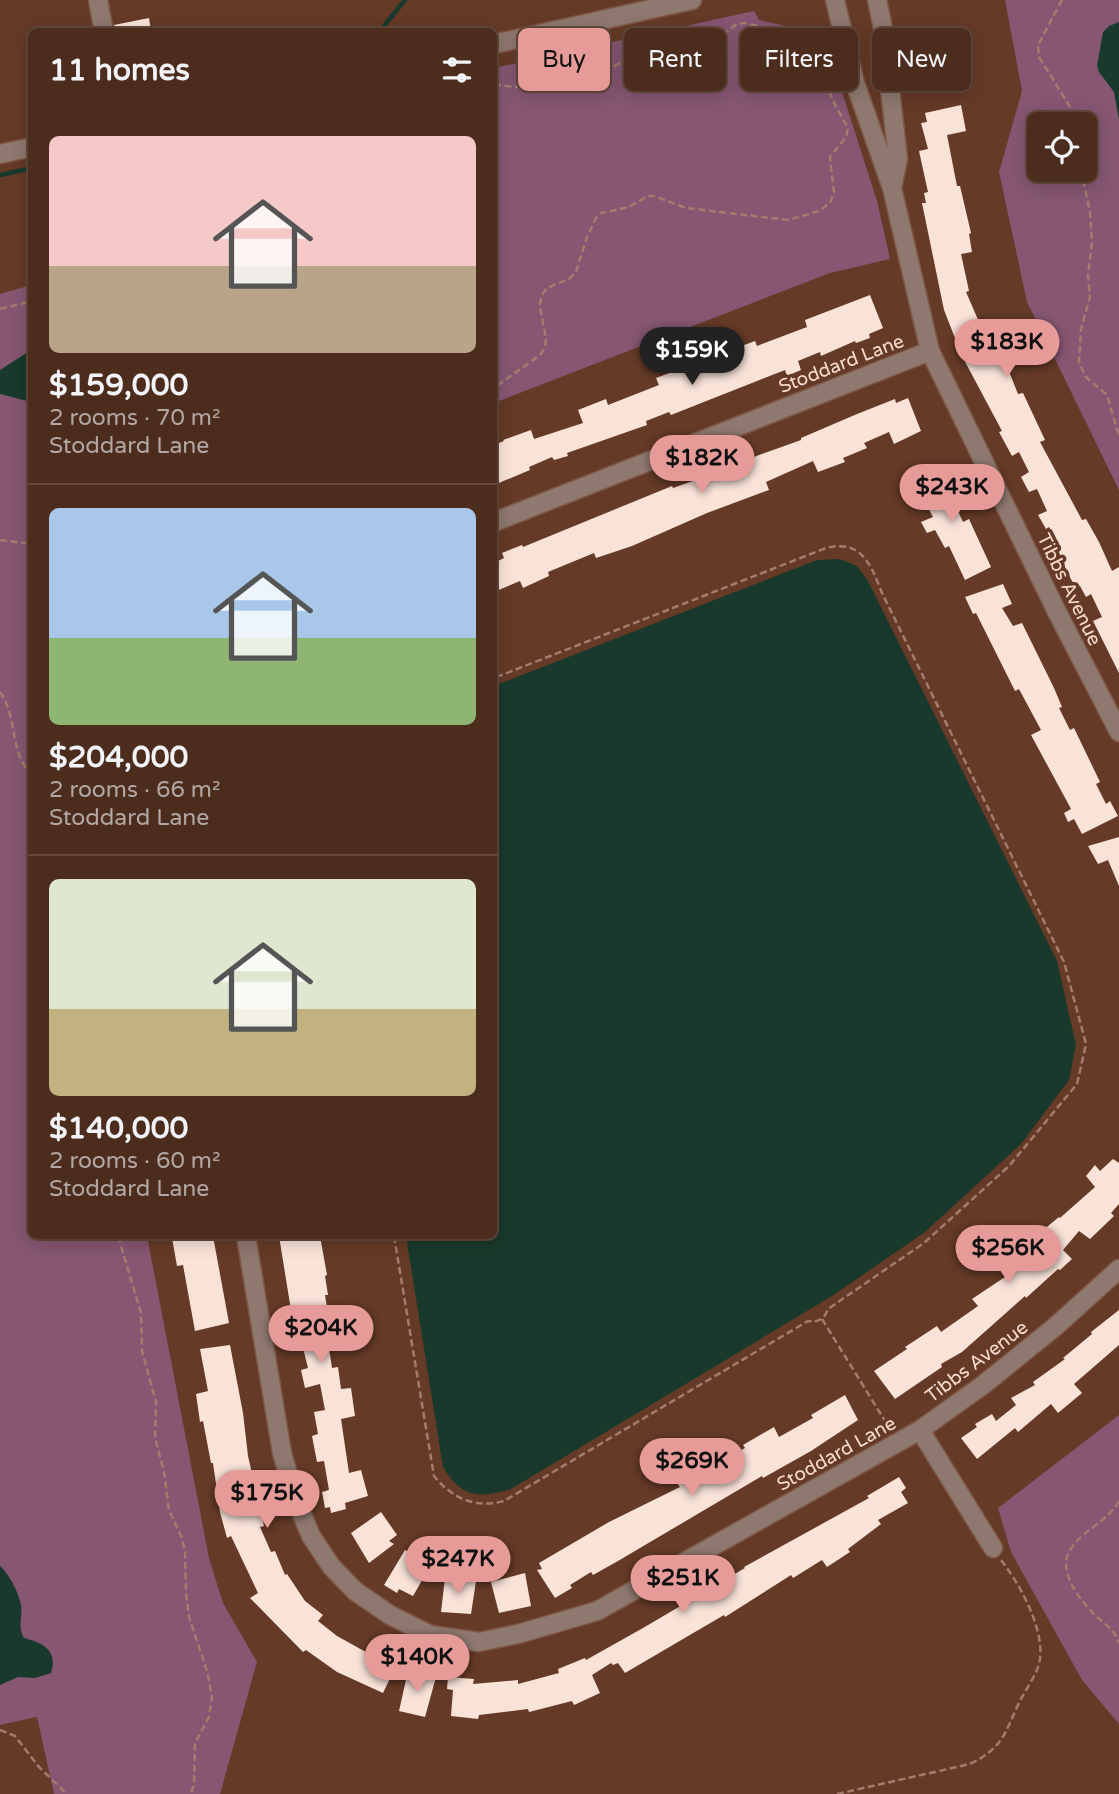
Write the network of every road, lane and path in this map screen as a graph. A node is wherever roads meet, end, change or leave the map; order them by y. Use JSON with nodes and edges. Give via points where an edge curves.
{"nodes":[{"id":1,"x":98,"y":0,"type":"edge"},
{"id":2,"x":692,"y":0,"type":"edge"},
{"id":3,"x":835,"y":0,"type":"edge"},
{"id":4,"x":877,"y":0,"type":"edge"},
{"id":5,"x":1062,"y":0,"type":"edge"},
{"id":6,"x":103,"y":28,"type":"edge"},
{"id":7,"x":497,"y":43,"type":"edge"},
{"id":8,"x":497,"y":85,"type":"edge"},
{"id":9,"x":1072,"y":112,"type":"edge"},
{"id":10,"x":28,"y":148,"type":"edge"},
{"id":11,"x":0,"y":154,"type":"edge"},
{"id":12,"x":1084,"y":182,"type":"edge"},
{"id":13,"x":892,"y":188,"type":"junction"},
{"id":14,"x":28,"y":302,"type":"edge"},
{"id":15,"x":0,"y":310,"type":"edge"},
{"id":16,"x":930,"y":351,"type":"junction"},
{"id":17,"x":497,"y":386,"type":"edge"},
{"id":18,"x":1119,"y":436,"type":"edge"},
{"id":19,"x":497,"y":521,"type":"edge"},
{"id":20,"x":0,"y":540,"type":"edge"},
{"id":21,"x":28,"y":544,"type":"edge"},
{"id":22,"x":497,"y":677,"type":"edge"},
{"id":23,"x":0,"y":692,"type":"edge"},
{"id":24,"x":1119,"y":732,"type":"edge"},
{"id":25,"x":28,"y":770,"type":"edge"},
{"id":26,"x":119,"y":1239,"type":"edge"},
{"id":27,"x":246,"y":1239,"type":"edge"},
{"id":28,"x":394,"y":1239,"type":"edge"},
{"id":29,"x":1119,"y":1269,"type":"edge"},
{"id":30,"x":822,"y":1319,"type":"junction"},
{"id":31,"x":920,"y":1430,"type":"junction"},
{"id":32,"x":898,"y":1442,"type":"junction"},
{"id":33,"x":1119,"y":1501,"type":"edge"},
{"id":34,"x":993,"y":1548,"type":"joint"},
{"id":35,"x":1119,"y":1643,"type":"edge"},
{"id":36,"x":0,"y":1730,"type":"edge"},
{"id":37,"x":67,"y":1794,"type":"edge"},
{"id":38,"x":191,"y":1794,"type":"edge"},
{"id":39,"x":838,"y":1794,"type":"edge"}],
"edges":[{"from":1,"to":6,"type":"street"},
{"from":2,"to":7,"type":"street"},
{"from":3,"to":13,"type":"street","name":"Tibbs Avenue","via":[[855,83]]},
{"from":4,"to":13,"type":"street","name":"Tibbs Avenue","via":[[898,159]]},
{"from":5,"to":9,"type":"path","via":[[1038,45],[1039,57]]},
{"from":8,"to":17,"type":"path","via":[[518,87],[559,68],[601,73],[673,42],[714,41],[745,23],[806,40],[848,128],[831,157],[834,192],[830,203],[819,211],[775,219],[686,208],[648,196],[629,207],[601,213],[587,237],[576,272],[541,296],[545,348]]},
{"from":10,"to":11,"type":"street"},
{"from":12,"to":18,"type":"path","via":[[1092,242],[1090,297],[1081,328],[1079,363],[1086,377],[1107,395]]},
{"from":13,"to":16,"type":"street","name":"Tibbs Avenue"},
{"from":14,"to":15,"type":"path"},
{"from":16,"to":19,"type":"street","name":"Stoddard Lane"},
{"from":16,"to":24,"type":"street","name":"Tibbs Avenue"},
{"from":20,"to":21,"type":"path"},
{"from":22,"to":30,"type":"path","via":[[826,548],[858,551],[873,569],[1064,962],[1086,1044],[1077,1084],[1009,1167],[924,1243],[828,1309]]},
{"from":23,"to":25,"type":"path","via":[[21,762]]},
{"from":26,"to":38,"type":"path","via":[[141,1313],[142,1351],[156,1402],[155,1438],[169,1510],[185,1552],[189,1617],[212,1697],[209,1717],[195,1743]]},
{"from":27,"to":32,"type":"street","name":"Stoddard Lane","via":[[282,1453],[311,1536],[355,1591],[430,1635],[479,1642],[597,1611]]},
{"from":28,"to":30,"type":"path","via":[[434,1476],[447,1492],[481,1503],[504,1502],[808,1321]]},
{"from":29,"to":31,"type":"street","name":"Tibbs Avenue","via":[[994,1377]]},
{"from":30,"to":32,"type":"path"},
{"from":31,"to":32,"type":"street","name":"Stoddard Lane"},
{"from":31,"to":34,"type":"street"},
{"from":33,"to":35,"type":"path","via":[[1069,1551],[1065,1566],[1087,1606],[1111,1628]]},
{"from":34,"to":39,"type":"path","via":[[1027,1600],[1040,1652],[1036,1671],[1005,1736],[970,1764]]},
{"from":36,"to":37,"type":"path","via":[[15,1736]]}]}
